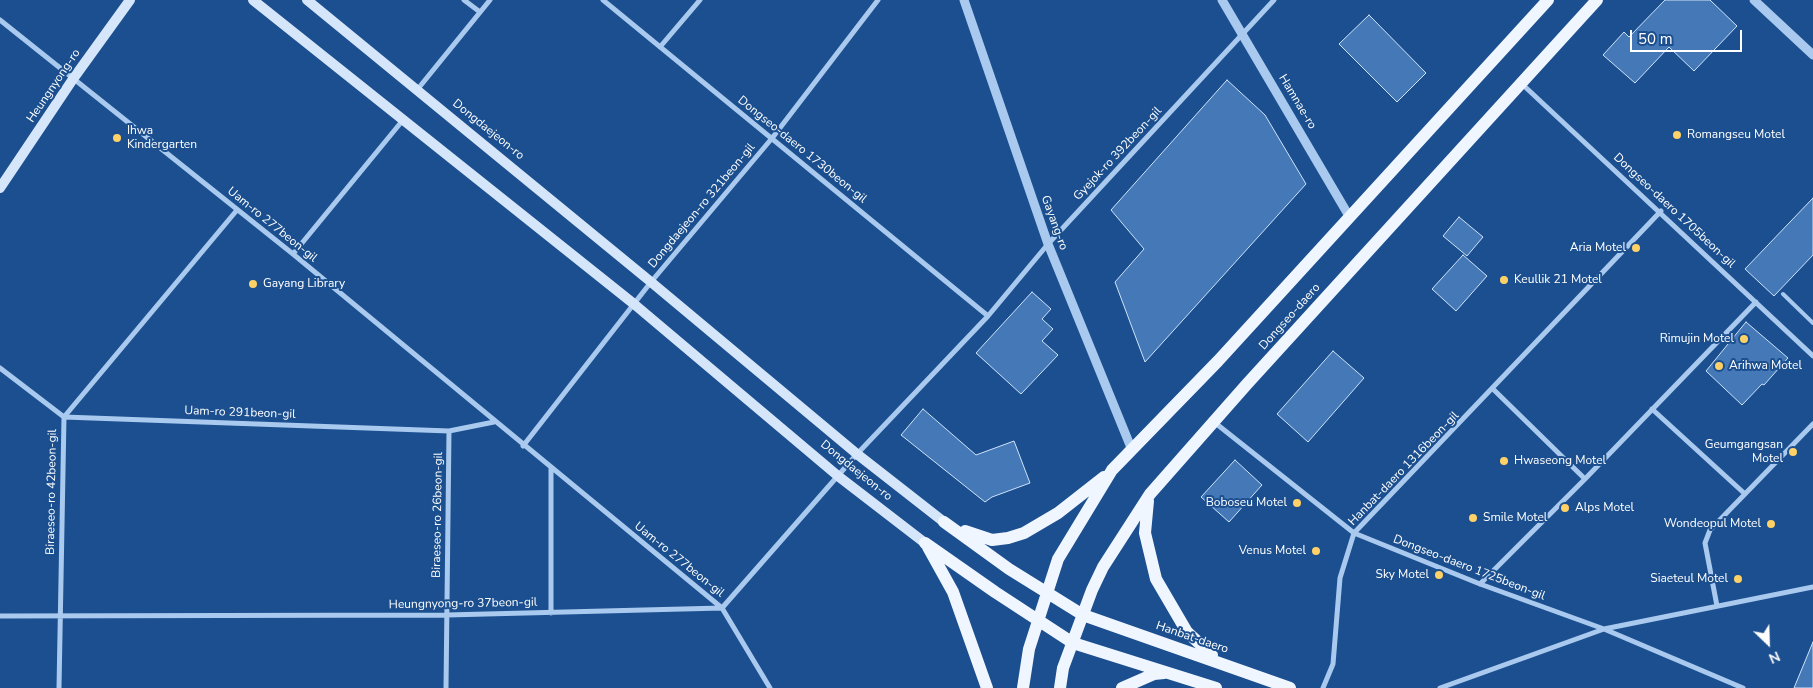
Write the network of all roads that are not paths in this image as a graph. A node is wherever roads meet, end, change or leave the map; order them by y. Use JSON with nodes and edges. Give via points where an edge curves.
{"nodes":[{"id":1,"x":130,"y":0,"type":"edge"},
{"id":2,"x":254,"y":0,"type":"edge"},
{"id":3,"x":307,"y":0,"type":"edge"},
{"id":4,"x":464,"y":0,"type":"edge"},
{"id":5,"x":490,"y":0,"type":"edge"},
{"id":6,"x":603,"y":0,"type":"edge"},
{"id":7,"x":700,"y":0,"type":"edge"},
{"id":8,"x":878,"y":0,"type":"edge"},
{"id":9,"x":964,"y":0,"type":"edge"},
{"id":10,"x":1222,"y":0,"type":"edge"},
{"id":11,"x":1274,"y":0,"type":"edge"},
{"id":12,"x":1548,"y":0,"type":"edge"},
{"id":13,"x":1597,"y":0,"type":"edge"},
{"id":14,"x":1754,"y":0,"type":"edge"},
{"id":15,"x":480,"y":12,"type":"junction"},
{"id":16,"x":0,"y":20,"type":"edge"},
{"id":17,"x":1242,"y":34,"type":"junction"},
{"id":18,"x":660,"y":47,"type":"junction"},
{"id":19,"x":1813,"y":55,"type":"edge"},
{"id":20,"x":73,"y":79,"type":"junction"},
{"id":21,"x":1520,"y":82,"type":"junction"},
{"id":22,"x":417,"y":90,"type":"junction"},
{"id":23,"x":403,"y":120,"type":"junction"},
{"id":24,"x":773,"y":138,"type":"junction"},
{"id":25,"x":0,"y":188,"type":"edge"},
{"id":26,"x":237,"y":210,"type":"junction"},
{"id":27,"x":1661,"y":211,"type":"junction"},
{"id":28,"x":1350,"y":216,"type":"junction"},
{"id":29,"x":1048,"y":244,"type":"junction"},
{"id":30,"x":293,"y":254,"type":"junction"},
{"id":31,"x":651,"y":282,"type":"junction"},
{"id":32,"x":1783,"y":294,"type":"dead end"},
{"id":33,"x":1756,"y":302,"type":"junction"},
{"id":34,"x":634,"y":304,"type":"junction"},
{"id":35,"x":988,"y":316,"type":"junction"},
{"id":36,"x":1813,"y":323,"type":"edge"},
{"id":37,"x":1813,"y":356,"type":"edge"},
{"id":38,"x":0,"y":368,"type":"edge"},
{"id":39,"x":1494,"y":389,"type":"junction"},
{"id":40,"x":1652,"y":409,"type":"junction"},
{"id":41,"x":64,"y":416,"type":"junction"},
{"id":42,"x":1214,"y":421,"type":"junction"},
{"id":43,"x":494,"y":422,"type":"junction"},
{"id":44,"x":1813,"y":424,"type":"edge"},
{"id":45,"x":450,"y":432,"type":"junction"},
{"id":46,"x":523,"y":446,"type":"junction"},
{"id":47,"x":1132,"y":450,"type":"junction"},
{"id":48,"x":857,"y":454,"type":"junction"},
{"id":49,"x":551,"y":468,"type":"junction"},
{"id":50,"x":1112,"y":470,"type":"junction"},
{"id":51,"x":838,"y":476,"type":"junction"},
{"id":52,"x":1585,"y":479,"type":"junction"},
{"id":53,"x":1150,"y":494,"type":"junction"},
{"id":54,"x":1745,"y":494,"type":"junction"},
{"id":55,"x":944,"y":522,"type":"junction"},
{"id":56,"x":1354,"y":533,"type":"junction"},
{"id":57,"x":926,"y":543,"type":"junction"},
{"id":58,"x":1480,"y":584,"type":"junction"},
{"id":59,"x":1813,"y":587,"type":"edge"},
{"id":60,"x":1047,"y":592,"type":"junction"},
{"id":61,"x":1717,"y":606,"type":"junction"},
{"id":62,"x":722,"y":608,"type":"junction"},
{"id":63,"x":551,"y":613,"type":"junction"},
{"id":64,"x":447,"y":615,"type":"junction"},
{"id":65,"x":1083,"y":615,"type":"junction"},
{"id":66,"x":0,"y":616,"type":"edge"},
{"id":67,"x":60,"y":616,"type":"junction"},
{"id":68,"x":1038,"y":620,"type":"junction"},
{"id":69,"x":1604,"y":629,"type":"junction"},
{"id":70,"x":1073,"y":642,"type":"junction"},
{"id":71,"x":1222,"y":663,"type":"junction"},
{"id":72,"x":1167,"y":672,"type":"junction"},
{"id":73,"x":59,"y":688,"type":"edge"},
{"id":74,"x":446,"y":688,"type":"edge"},
{"id":75,"x":770,"y":688,"type":"edge"},
{"id":76,"x":988,"y":688,"type":"edge"},
{"id":77,"x":1023,"y":688,"type":"edge"},
{"id":78,"x":1060,"y":688,"type":"edge"},
{"id":79,"x":1122,"y":688,"type":"edge"},
{"id":80,"x":1216,"y":688,"type":"edge"},
{"id":81,"x":1290,"y":688,"type":"edge"},
{"id":82,"x":1323,"y":688,"type":"edge"},
{"id":83,"x":1440,"y":688,"type":"edge"},
{"id":84,"x":1743,"y":688,"type":"edge"}],
"edges":[{"from":1,"to":20,"type":"main road","name":"Heungnyong-ro"},
{"from":2,"to":23,"type":"main road","name":"Dongdaejeon-ro"},
{"from":3,"to":22,"type":"main road","name":"Dongdaejeon-ro"},
{"from":4,"to":15,"type":"street"},
{"from":5,"to":15,"type":"street"},
{"from":6,"to":18,"type":"street","name":"Dongseo-daero 1730beon-gil"},
{"from":7,"to":18,"type":"street"},
{"from":8,"to":24,"type":"street","name":"Dongdaejeon-ro 321beon-gil"},
{"from":9,"to":29,"type":"street","name":"Gayang-ro"},
{"from":10,"to":17,"type":"street","name":"Hamnae-ro"},
{"from":11,"to":17,"type":"street","name":"Gyejok-ro 392beon-gil"},
{"from":12,"to":28,"type":"main road","name":"Dongseo-daero"},
{"from":13,"to":21,"type":"main road","name":"Dongseo-daero"},
{"from":14,"to":19,"type":"street"},
{"from":15,"to":22,"type":"street"},
{"from":16,"to":20,"type":"street","name":"Uam-ro 277beon-gil"},
{"from":17,"to":28,"type":"street","name":"Hamnae-ro"},
{"from":17,"to":29,"type":"street","name":"Gyejok-ro 392beon-gil"},
{"from":18,"to":24,"type":"street","name":"Dongseo-daero 1730beon-gil"},
{"from":20,"to":25,"type":"main road","name":"Heungnyong-ro"},
{"from":20,"to":26,"type":"street","name":"Uam-ro 277beon-gil"},
{"from":21,"to":27,"type":"street","name":"Dongseo-daero 1705beon-gil"},
{"from":21,"to":42,"type":"main road","name":"Dongseo-daero"},
{"from":22,"to":31,"type":"main road","name":"Dongdaejeon-ro"},
{"from":23,"to":30,"type":"street"},
{"from":23,"to":34,"type":"main road","name":"Dongdaejeon-ro"},
{"from":24,"to":31,"type":"street","name":"Dongdaejeon-ro 321beon-gil"},
{"from":24,"to":35,"type":"street","name":"Dongseo-daero 1730beon-gil"},
{"from":26,"to":30,"type":"street","name":"Uam-ro 277beon-gil"},
{"from":26,"to":41,"type":"street","name":"Biraeseo-ro 42beon-gil"},
{"from":27,"to":33,"type":"street","name":"Dongseo-daero 1705beon-gil"},
{"from":27,"to":39,"type":"street","name":"Hanbat-daero 1316beon-gil"},
{"from":28,"to":47,"type":"main road","name":"Dongseo-daero"},
{"from":29,"to":35,"type":"street","name":"Gyejok-ro 392beon-gil"},
{"from":29,"to":47,"type":"street","name":"Gayang-ro"},
{"from":30,"to":43,"type":"street","name":"Uam-ro 277beon-gil"},
{"from":31,"to":34,"type":"street"},
{"from":31,"to":48,"type":"main road","name":"Dongdaejeon-ro"},
{"from":32,"to":36,"type":"lane"},
{"from":33,"to":37,"type":"street","name":"Dongseo-daero 1705beon-gil"},
{"from":33,"to":40,"type":"street"},
{"from":34,"to":46,"type":"street"},
{"from":34,"to":51,"type":"main road","name":"Dongdaejeon-ro"},
{"from":35,"to":48,"type":"street","name":"Gyejok-ro 392beon-gil"},
{"from":38,"to":41,"type":"street"},
{"from":39,"to":52,"type":"street"},
{"from":39,"to":56,"type":"street","name":"Hanbat-daero 1316beon-gil"},
{"from":40,"to":52,"type":"street"},
{"from":40,"to":54,"type":"street"},
{"from":41,"to":45,"type":"street","name":"Uam-ro 291beon-gil"},
{"from":41,"to":67,"type":"street","name":"Biraeseo-ro 42beon-gil"},
{"from":42,"to":53,"type":"main road","name":"Dongseo-daero"},
{"from":42,"to":56,"type":"street","name":"Dongseo-daero 1725beon-gil"},
{"from":43,"to":45,"type":"street","name":"Uam-ro 291beon-gil"},
{"from":43,"to":46,"type":"street","name":"Uam-ro 277beon-gil"},
{"from":44,"to":54,"type":"street"},
{"from":45,"to":64,"type":"street","name":"Biraeseo-ro 26beon-gil"},
{"from":46,"to":49,"type":"street","name":"Uam-ro 277beon-gil"},
{"from":47,"to":50,"type":"main road","name":"Dongseo-daero"},
{"from":48,"to":51,"type":"street"},
{"from":48,"to":55,"type":"main road","name":"Dongdaejeon-ro"},
{"from":49,"to":62,"type":"street","name":"Uam-ro 277beon-gil"},
{"from":49,"to":63,"type":"street"},
{"from":50,"to":55,"type":"main road","via":[[1047,521],[1008,538],[983,538]]},
{"from":50,"to":60,"type":"main road","name":"Dongseo-daero","via":[[1065,547]]},
{"from":51,"to":57,"type":"main road","name":"Dongdaejeon-ro"},
{"from":51,"to":62,"type":"street"},
{"from":52,"to":58,"type":"street"},
{"from":53,"to":65,"type":"main road","name":"Dongseo-daero","via":[[1098,578]]},
{"from":53,"to":71,"type":"main road","via":[[1145,533],[1156,579],[1187,632]]},
{"from":54,"to":61,"type":"street","via":[[1710,530],[1705,543]]},
{"from":55,"to":60,"type":"main road","name":"Dongdaejeon-ro"},
{"from":56,"to":58,"type":"street","name":"Dongseo-daero 1725beon-gil"},
{"from":56,"to":82,"type":"street","name":"Hanbat-daero 1316beon-gil","via":[[1340,578],[1333,664]]},
{"from":57,"to":68,"type":"main road","name":"Dongdaejeon-ro"},
{"from":57,"to":76,"type":"main road","via":[[953,592]]},
{"from":58,"to":69,"type":"street","name":"Dongseo-daero 1725beon-gil"},
{"from":59,"to":61,"type":"street"},
{"from":60,"to":65,"type":"main road","name":"Dongdaejeon-ro"},
{"from":60,"to":68,"type":"main road","name":"Dongseo-daero"},
{"from":61,"to":69,"type":"street"},
{"from":62,"to":63,"type":"street","name":"Heungnyong-ro 37beon-gil"},
{"from":62,"to":75,"type":"street","name":"Uam-ro 277beon-gil"},
{"from":63,"to":64,"type":"street","name":"Heungnyong-ro 37beon-gil"},
{"from":64,"to":67,"type":"street","name":"Heungnyong-ro 37beon-gil"},
{"from":64,"to":74,"type":"street","name":"Biraeseo-ro 26beon-gil"},
{"from":65,"to":70,"type":"main road","name":"Dongseo-daero"},
{"from":65,"to":71,"type":"main road","name":"Hanbat-daero"},
{"from":66,"to":67,"type":"street","name":"Heungnyong-ro 37beon-gil"},
{"from":67,"to":73,"type":"street","name":"Biraeseo-ro 42beon-gil"},
{"from":68,"to":70,"type":"main road","name":"Dongdaejeon-ro"},
{"from":68,"to":77,"type":"main road","name":"Dongseo-daero"},
{"from":69,"to":83,"type":"street"},
{"from":69,"to":84,"type":"street","name":"Dongseo-daero 1725beon-gil"},
{"from":70,"to":72,"type":"main road"},
{"from":70,"to":78,"type":"main road","name":"Dongseo-daero","via":[[1063,668]]},
{"from":71,"to":81,"type":"main road","name":"Hanbat-daero"},
{"from":72,"to":79,"type":"main road"},
{"from":72,"to":80,"type":"main road"}]}
